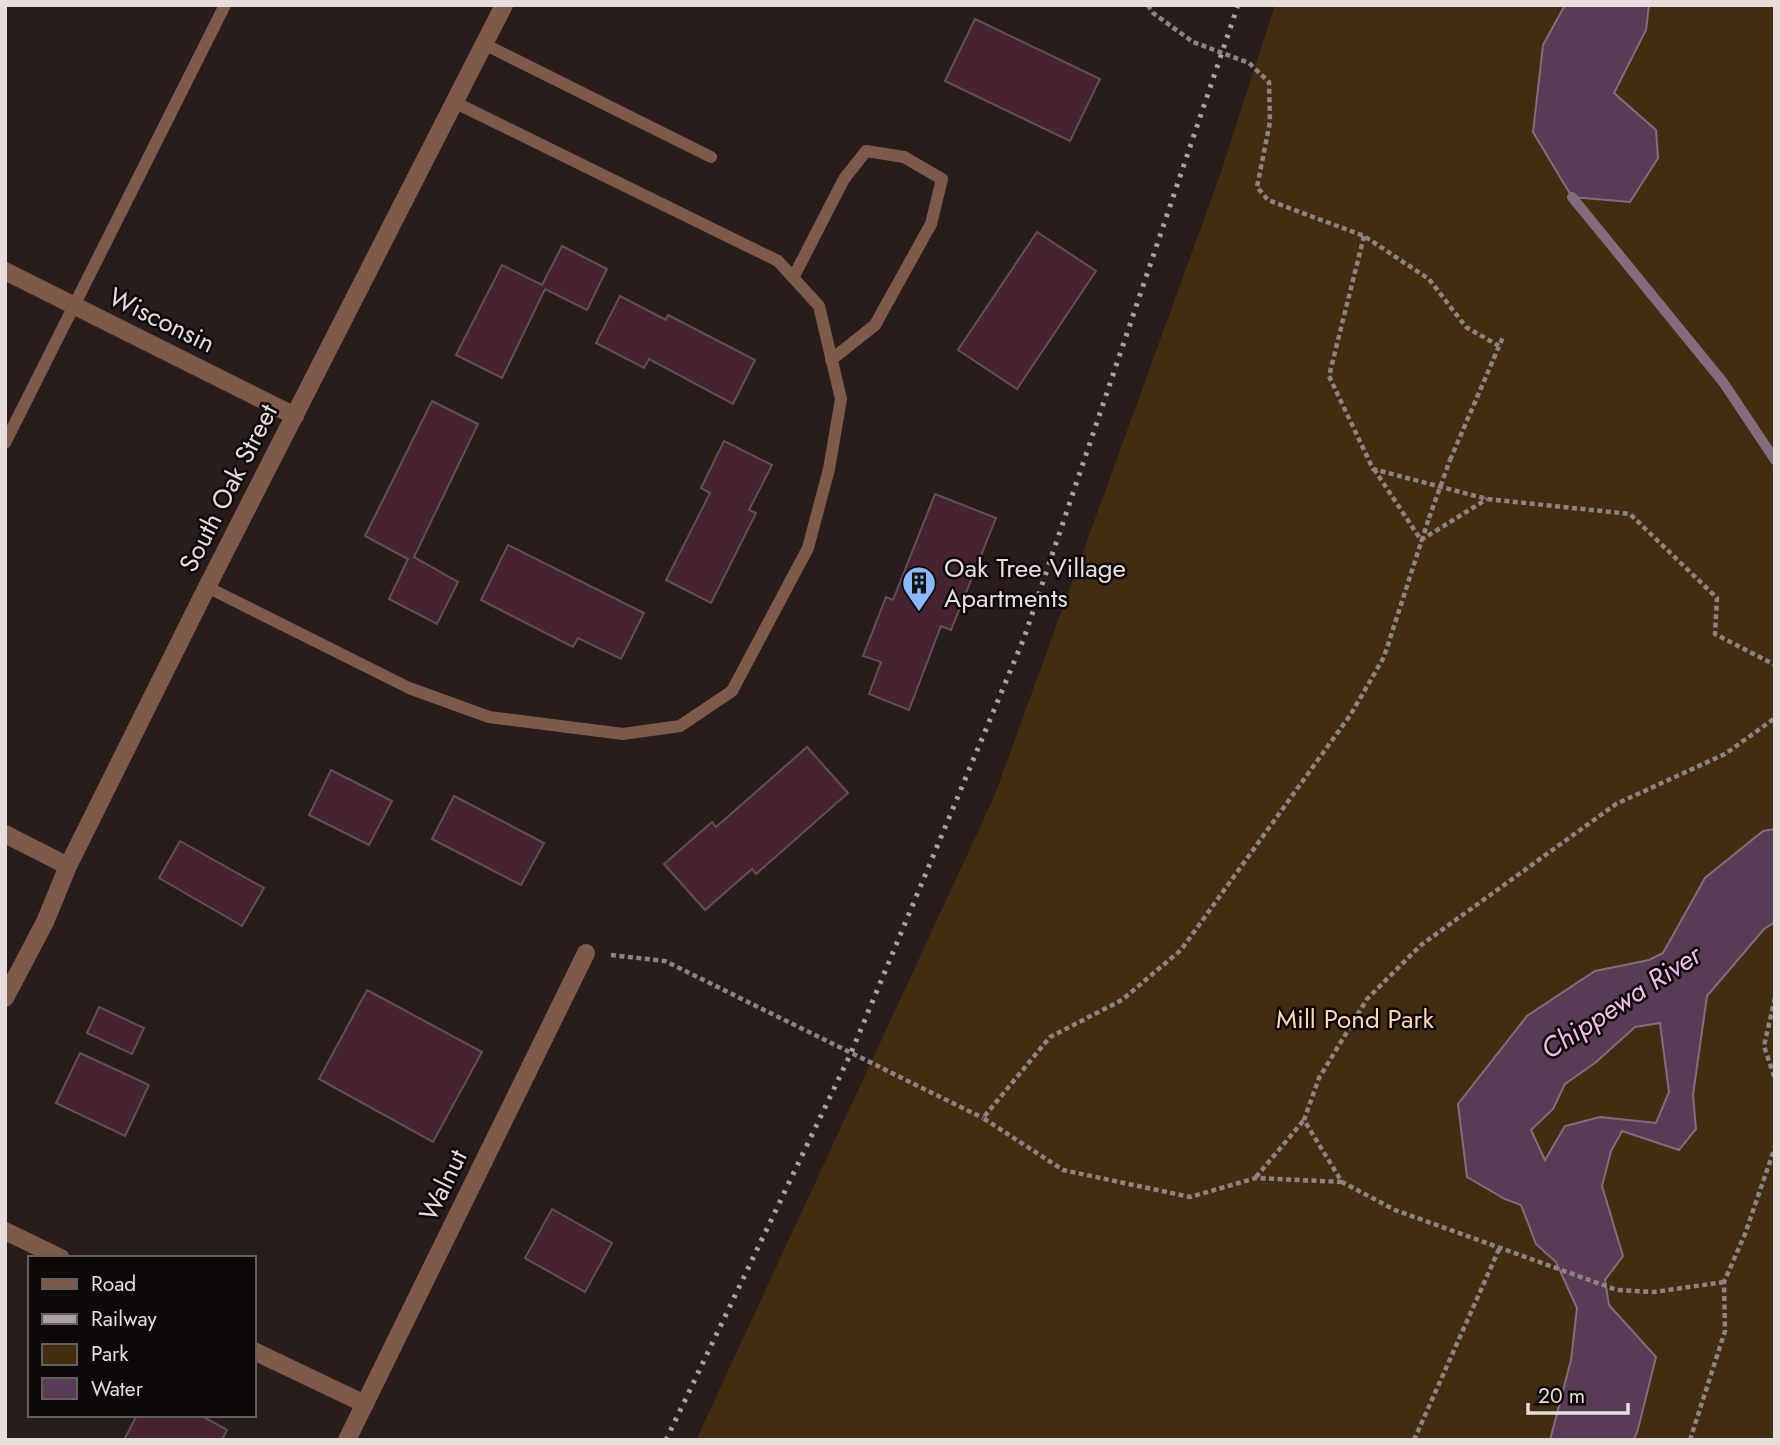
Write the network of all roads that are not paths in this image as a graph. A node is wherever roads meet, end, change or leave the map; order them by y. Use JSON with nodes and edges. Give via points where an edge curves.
{"nodes":[{"id":1,"x":225,"y":5,"type":"edge"},
{"id":2,"x":504,"y":5,"type":"edge"},
{"id":3,"x":484,"y":44,"type":"junction"},
{"id":4,"x":454,"y":102,"type":"junction"},
{"id":5,"x":711,"y":157,"type":"dead end"},
{"id":6,"x":5,"y":271,"type":"edge"},
{"id":7,"x":793,"y":278,"type":"junction"},
{"id":8,"x":74,"y":306,"type":"junction"},
{"id":9,"x":831,"y":360,"type":"junction"},
{"id":10,"x":295,"y":416,"type":"junction"},
{"id":11,"x":5,"y":443,"type":"edge"},
{"id":12,"x":207,"y":587,"type":"junction"},
{"id":13,"x":5,"y":834,"type":"edge"},
{"id":14,"x":68,"y":866,"type":"junction"},
{"id":15,"x":586,"y":953,"type":"road end"},
{"id":16,"x":5,"y":998,"type":"edge"},
{"id":17,"x":5,"y":1231,"type":"edge"},
{"id":18,"x":57,"y":1256,"type":"edge"},
{"id":19,"x":256,"y":1352,"type":"edge"},
{"id":20,"x":365,"y":1404,"type":"junction"},
{"id":21,"x":347,"y":1440,"type":"edge"}],
"edges":[{"from":1,"to":8,"type":"lane"},
{"from":2,"to":3,"type":"street","name":"South Oak Street"},
{"from":3,"to":4,"type":"street","name":"South Oak Street"},
{"from":3,"to":5,"type":"lane"},
{"from":4,"to":7,"type":"lane","via":[[778,261]]},
{"from":4,"to":10,"type":"street","name":"South Oak Street"},
{"from":6,"to":8,"type":"street","name":"Wisconsin"},
{"from":7,"to":9,"type":"lane","via":[[818,306]]},
{"from":7,"to":9,"type":"lane","via":[[844,179],[866,151],[904,157],[942,179],[931,224],[875,325]]},
{"from":8,"to":10,"type":"street","name":"Wisconsin"},
{"from":8,"to":11,"type":"lane"},
{"from":9,"to":12,"type":"lane","via":[[841,399],[830,469],[808,548],[732,691],[680,726],[623,734],[489,717],[409,688]]},
{"from":10,"to":12,"type":"street","name":"South Oak Street"},
{"from":12,"to":14,"type":"street","name":"South Oak Street"},
{"from":13,"to":14,"type":"street"},
{"from":14,"to":16,"type":"street","name":"South Oak Street"},
{"from":15,"to":20,"type":"street","name":"Walnut"},
{"from":17,"to":18,"type":"street"},
{"from":19,"to":20,"type":"street"},
{"from":20,"to":21,"type":"street","name":"Walnut"}]}
